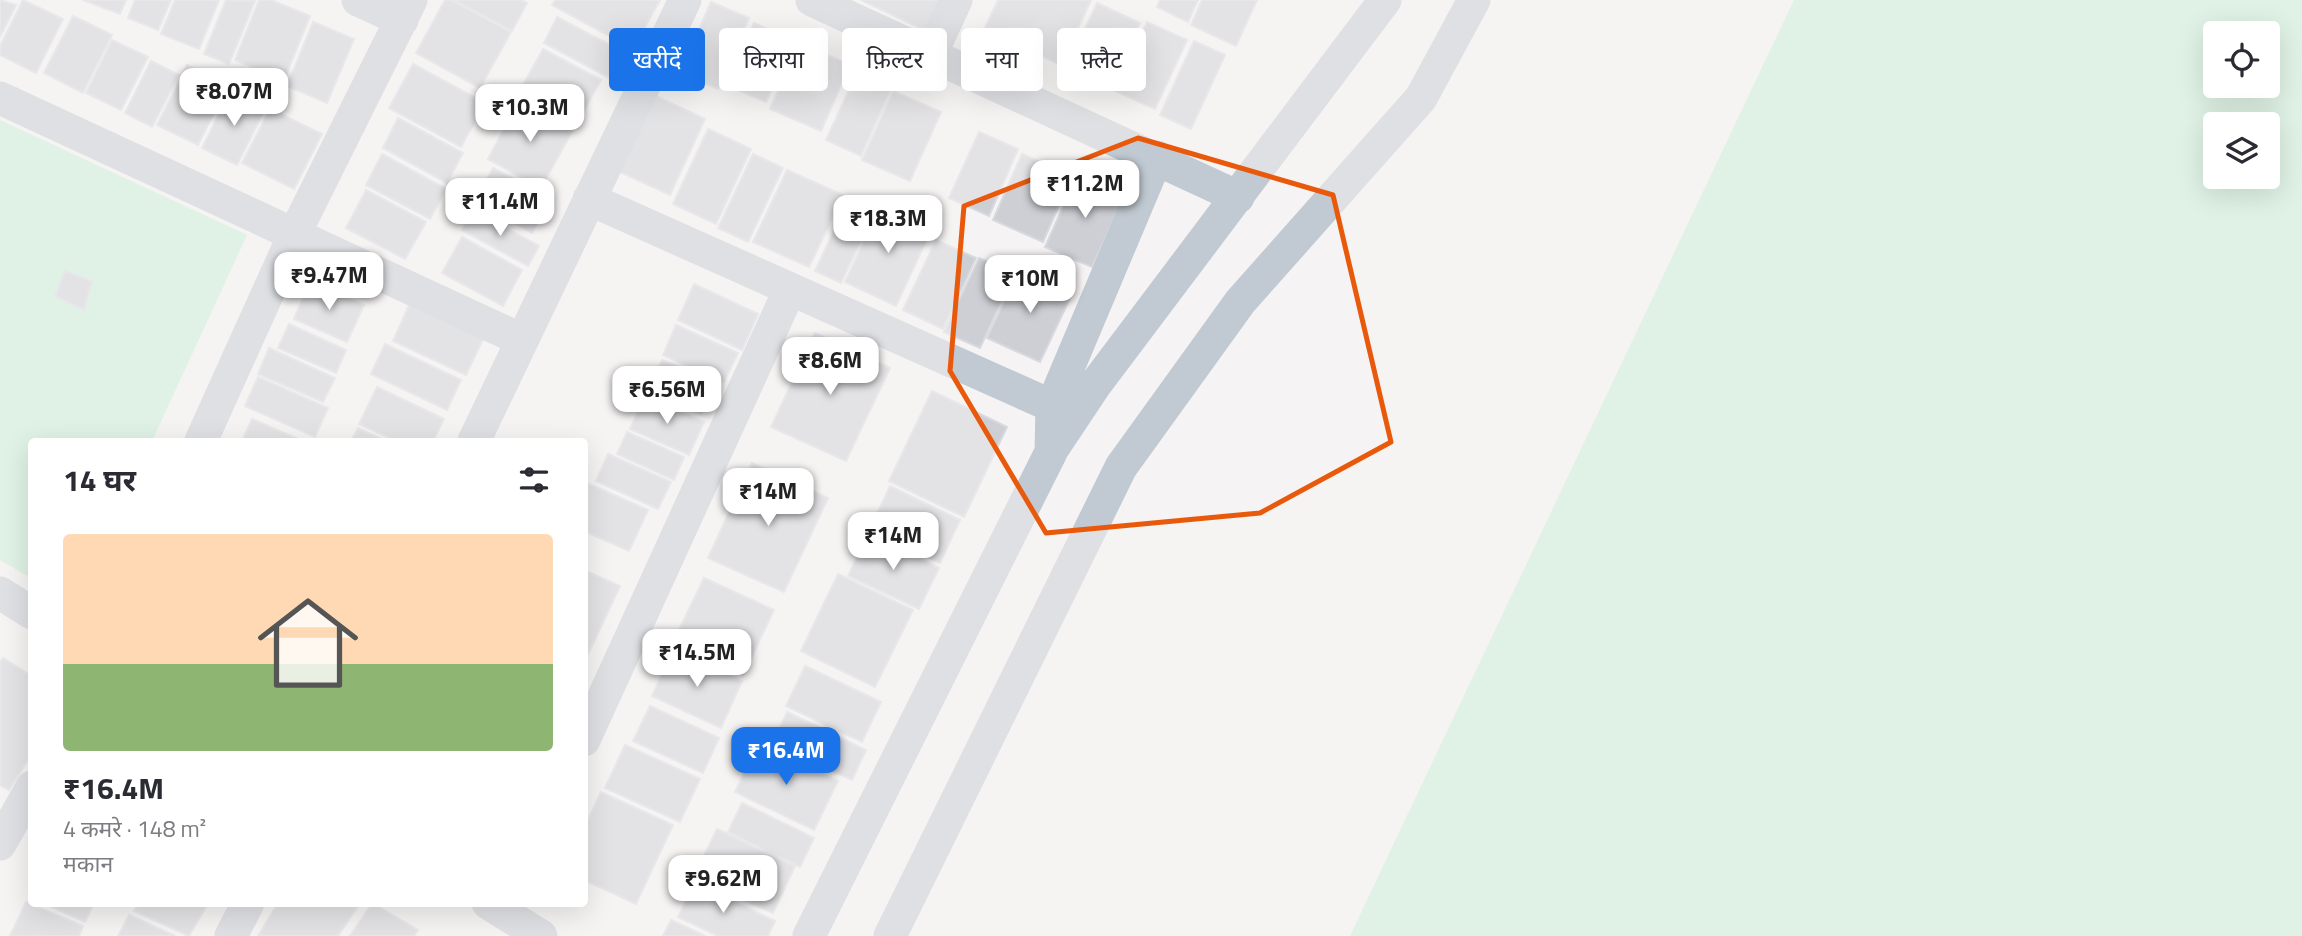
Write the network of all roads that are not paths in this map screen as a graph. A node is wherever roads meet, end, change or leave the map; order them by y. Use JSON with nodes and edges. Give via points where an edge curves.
{"nodes":[{"id":1,"x":358,"y":0,"type":"edge"},
{"id":2,"x":685,"y":0,"type":"edge"},
{"id":3,"x":812,"y":0,"type":"edge"},
{"id":4,"x":956,"y":0,"type":"edge"},
{"id":5,"x":1385,"y":0,"type":"edge"},
{"id":6,"x":1474,"y":0,"type":"edge"},
{"id":7,"x":406,"y":10,"type":"edge"},
{"id":8,"x":874,"y":28,"type":"edge"},
{"id":9,"x":944,"y":28,"type":"edge"},
{"id":10,"x":947,"y":61,"type":"edge"},
{"id":11,"x":0,"y":98,"type":"edge"},
{"id":12,"x":1157,"y":157,"type":"junction"},
{"id":13,"x":1238,"y":197,"type":"junction"},
{"id":14,"x":589,"y":199,"type":"junction"},
{"id":15,"x":294,"y":235,"type":"junction"},
{"id":16,"x":790,"y":289,"type":"junction"},
{"id":17,"x":522,"y":340,"type":"junction"},
{"id":18,"x":1052,"y":406,"type":"junction"},
{"id":19,"x":202,"y":438,"type":"edge"},
{"id":20,"x":475,"y":438,"type":"edge"},
{"id":21,"x":1051,"y":452,"type":"junction"},
{"id":22,"x":0,"y":593,"type":"edge"},
{"id":23,"x":28,"y":610,"type":"edge"},
{"id":24,"x":588,"y":731,"type":"edge"},
{"id":25,"x":28,"y":794,"type":"edge"},
{"id":26,"x":0,"y":845,"type":"edge"},
{"id":27,"x":246,"y":907,"type":"edge"},
{"id":28,"x":503,"y":907,"type":"edge"},
{"id":29,"x":231,"y":936,"type":"edge"},
{"id":30,"x":541,"y":936,"type":"edge"},
{"id":31,"x":809,"y":936,"type":"edge"},
{"id":32,"x":890,"y":936,"type":"edge"}],
"edges":[{"from":1,"to":7,"type":"street"},
{"from":2,"to":14,"type":"street"},
{"from":3,"to":8,"type":"street"},
{"from":4,"to":9,"type":"street"},
{"from":5,"to":13,"type":"street"},
{"from":6,"to":32,"type":"street","via":[[1421,98],[1240,302],[1121,467]]},
{"from":7,"to":15,"type":"street"},
{"from":10,"to":12,"type":"street"},
{"from":11,"to":15,"type":"street"},
{"from":12,"to":13,"type":"street"},
{"from":12,"to":18,"type":"street"},
{"from":13,"to":21,"type":"street","via":[[1095,385]]},
{"from":14,"to":16,"type":"street"},
{"from":14,"to":17,"type":"street"},
{"from":15,"to":17,"type":"street"},
{"from":15,"to":19,"type":"street"},
{"from":16,"to":18,"type":"street"},
{"from":16,"to":24,"type":"street"},
{"from":17,"to":20,"type":"street"},
{"from":18,"to":21,"type":"street"},
{"from":21,"to":31,"type":"street"},
{"from":22,"to":23,"type":"street"},
{"from":25,"to":26,"type":"street"},
{"from":27,"to":29,"type":"street"},
{"from":28,"to":30,"type":"street"}]}
